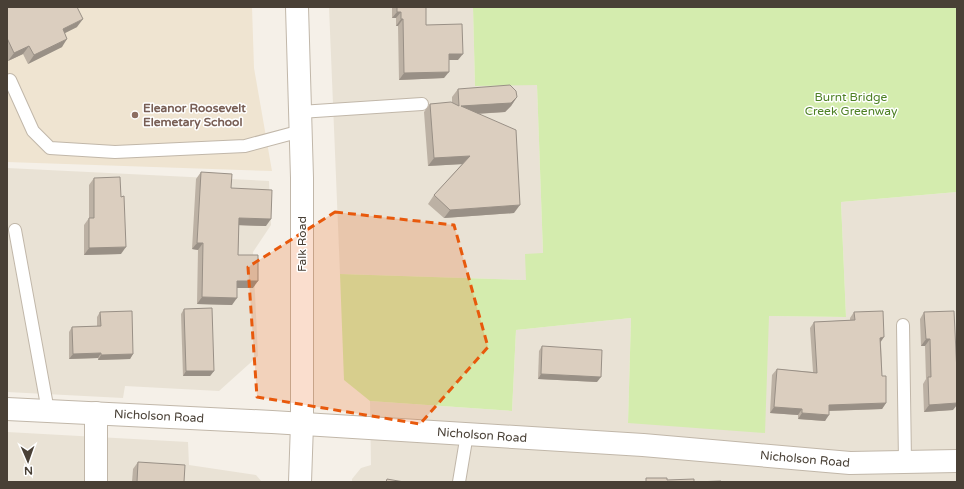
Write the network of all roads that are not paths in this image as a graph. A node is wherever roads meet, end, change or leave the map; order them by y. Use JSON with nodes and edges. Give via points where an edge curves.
{"nodes":[{"id":1,"x":296,"y":7,"type":"edge"},
{"id":2,"x":10,"y":80,"type":"dead end"},
{"id":3,"x":422,"y":104,"type":"dead end"},
{"id":4,"x":300,"y":121,"type":"junction"},
{"id":5,"x":15,"y":230,"type":"dead end"},
{"id":6,"x":903,"y":325,"type":"dead end"},
{"id":7,"x":7,"y":409,"type":"edge"},
{"id":8,"x":48,"y":411,"type":"junction"},
{"id":9,"x":96,"y":413,"type":"junction"},
{"id":10,"x":302,"y":424,"type":"junction"},
{"id":11,"x":467,"y":434,"type":"junction"},
{"id":12,"x":957,"y":461,"type":"edge"},
{"id":13,"x":906,"y":462,"type":"junction"},
{"id":14,"x":96,"y":482,"type":"edge"},
{"id":15,"x":300,"y":482,"type":"edge"},
{"id":16,"x":460,"y":482,"type":"edge"}],
"edges":[{"from":1,"to":4,"type":"street","name":"Falk Road"},
{"from":2,"to":4,"type":"lane","via":[[33,131],[50,148],[115,152],[246,146]]},
{"from":3,"to":4,"type":"lane"},
{"from":4,"to":10,"type":"street","name":"Falk Road"},
{"from":5,"to":8,"type":"lane"},
{"from":6,"to":13,"type":"lane"},
{"from":7,"to":8,"type":"street","name":"Nicholson Road"},
{"from":8,"to":9,"type":"street","name":"Nicholson Road"},
{"from":9,"to":10,"type":"street","name":"Nicholson Road"},
{"from":9,"to":14,"type":"street"},
{"from":10,"to":11,"type":"street","name":"Nicholson Road"},
{"from":10,"to":15,"type":"street","name":"Falk Road"},
{"from":11,"to":13,"type":"street","name":"Nicholson Road","via":[[643,445],[850,463]]},
{"from":11,"to":16,"type":"lane"},
{"from":12,"to":13,"type":"street","name":"Nicholson Road"}]}
